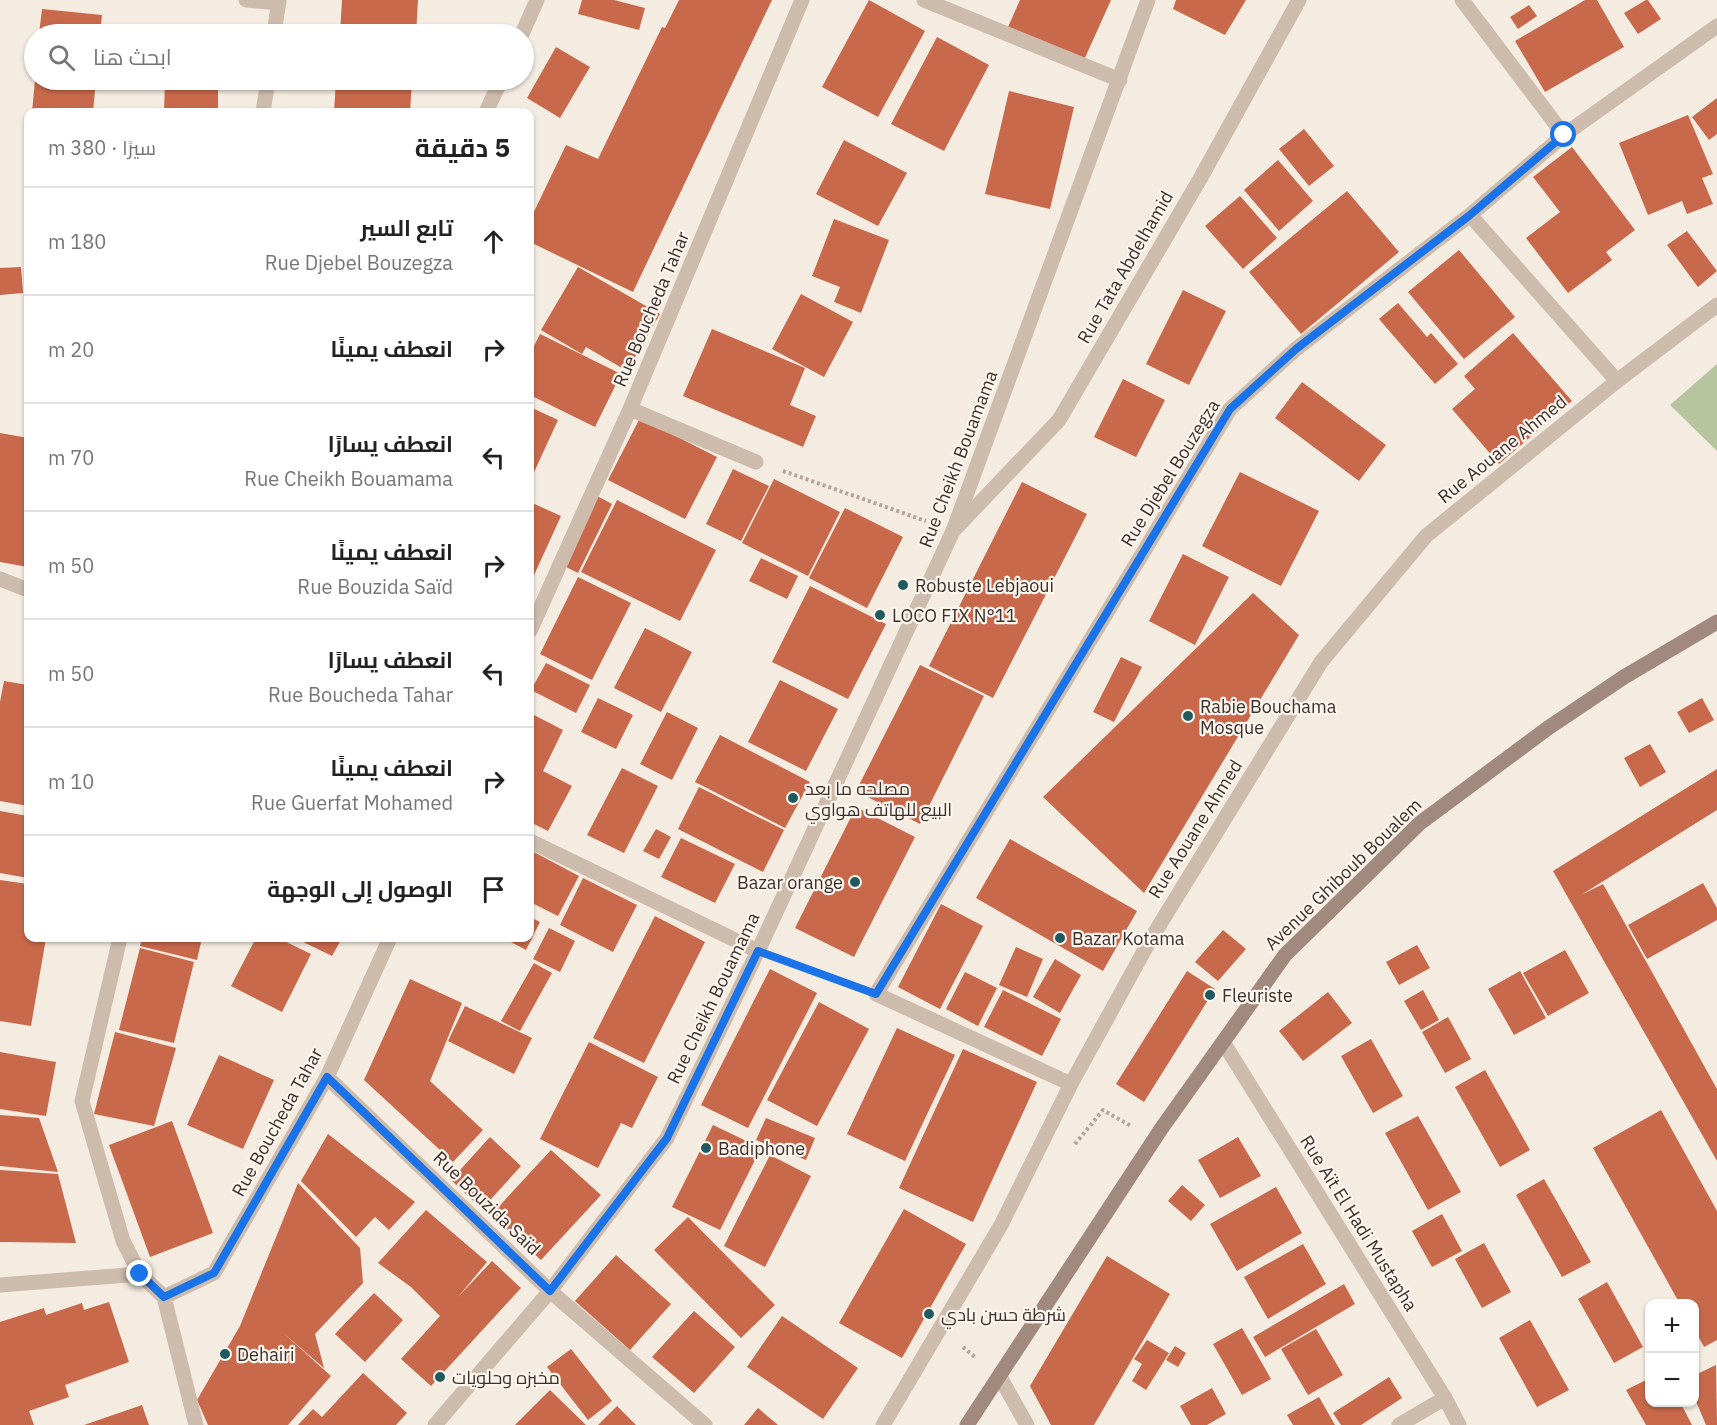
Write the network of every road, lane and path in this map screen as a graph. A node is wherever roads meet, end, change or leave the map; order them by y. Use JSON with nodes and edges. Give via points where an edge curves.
{"nodes":[{"id":1,"x":246,"y":0,"type":"edge"},
{"id":2,"x":537,"y":0,"type":"edge"},
{"id":3,"x":802,"y":0,"type":"edge"},
{"id":4,"x":924,"y":0,"type":"edge"},
{"id":5,"x":1148,"y":0,"type":"edge"},
{"id":6,"x":1299,"y":0,"type":"edge"},
{"id":7,"x":1462,"y":0,"type":"edge"},
{"id":8,"x":279,"y":2,"type":"edge"},
{"id":9,"x":276,"y":24,"type":"edge"},
{"id":10,"x":526,"y":24,"type":"edge"},
{"id":11,"x":1717,"y":26,"type":"edge"},
{"id":12,"x":1120,"y":80,"type":"junction"},
{"id":13,"x":266,"y":90,"type":"edge"},
{"id":14,"x":496,"y":90,"type":"edge"},
{"id":15,"x":264,"y":108,"type":"edge"},
{"id":16,"x":488,"y":108,"type":"edge"},
{"id":17,"x":1564,"y":135,"type":"junction"},
{"id":18,"x":1470,"y":215,"type":"junction"},
{"id":19,"x":1717,"y":304,"type":"edge"},
{"id":20,"x":1617,"y":381,"type":"junction"},
{"id":21,"x":630,"y":409,"type":"junction"},
{"id":22,"x":756,"y":462,"type":"joint"},
{"id":23,"x":953,"y":531,"type":"junction"},
{"id":24,"x":0,"y":579,"type":"edge"},
{"id":25,"x":24,"y":588,"type":"edge"},
{"id":26,"x":534,"y":622,"type":"edge"},
{"id":27,"x":1717,"y":622,"type":"edge"},
{"id":28,"x":534,"y":843,"type":"edge"},
{"id":29,"x":119,"y":942,"type":"edge"},
{"id":30,"x":388,"y":942,"type":"edge"},
{"id":31,"x":758,"y":951,"type":"junction"},
{"id":32,"x":876,"y":994,"type":"junction"},
{"id":33,"x":1223,"y":1042,"type":"junction"},
{"id":34,"x":327,"y":1077,"type":"junction"},
{"id":35,"x":1071,"y":1084,"type":"junction"},
{"id":36,"x":1103,"y":1110,"type":"dead end"},
{"id":37,"x":1077,"y":1144,"type":"dead end"},
{"id":38,"x":140,"y":1274,"type":"junction"},
{"id":39,"x":0,"y":1285,"type":"edge"},
{"id":40,"x":550,"y":1291,"type":"junction"},
{"id":41,"x":164,"y":1297,"type":"junction"},
{"id":42,"x":1000,"y":1377,"type":"junction"},
{"id":43,"x":1445,"y":1398,"type":"junction"},
{"id":44,"x":196,"y":1425,"type":"edge"},
{"id":45,"x":435,"y":1425,"type":"edge"},
{"id":46,"x":705,"y":1425,"type":"edge"},
{"id":47,"x":883,"y":1425,"type":"edge"},
{"id":48,"x":967,"y":1425,"type":"edge"},
{"id":49,"x":1027,"y":1425,"type":"edge"},
{"id":50,"x":1399,"y":1425,"type":"edge"},
{"id":51,"x":1459,"y":1425,"type":"edge"}],
"edges":[{"from":1,"to":8,"type":"street"},
{"from":2,"to":10,"type":"street"},
{"from":3,"to":21,"type":"street","name":"Rue Boucheda Tahar"},
{"from":4,"to":12,"type":"street"},
{"from":5,"to":12,"type":"street","name":"Rue Cheikh Bouamama"},
{"from":6,"to":23,"type":"street","name":"Rue Tata Abdelhamid","via":[[1059,420]]},
{"from":7,"to":17,"type":"street"},
{"from":8,"to":9,"type":"street"},
{"from":11,"to":17,"type":"street","name":"Rue Djebel Bouzegza"},
{"from":12,"to":23,"type":"street","name":"Rue Cheikh Bouamama"},
{"from":13,"to":15,"type":"street"},
{"from":14,"to":16,"type":"street"},
{"from":17,"to":18,"type":"street","name":"Rue Djebel Bouzegza"},
{"from":18,"to":20,"type":"street"},
{"from":18,"to":32,"type":"street","name":"Rue Djebel Bouzegza","via":[[1296,349],[1230,409]]},
{"from":19,"to":20,"type":"street","name":"Rue Aouane Ahmed"},
{"from":20,"to":35,"type":"street","name":"Rue Aouane Ahmed","via":[[1426,536],[1321,662],[1149,942]]},
{"from":21,"to":22,"type":"street"},
{"from":21,"to":26,"type":"street","name":"Rue Boucheda Tahar"},
{"from":22,"to":23,"type":"path"},
{"from":23,"to":31,"type":"street","name":"Rue Cheikh Bouamama"},
{"from":24,"to":25,"type":"street"},
{"from":27,"to":33,"type":"main road","name":"Avenue Ghiboub Boualem","via":[[1548,728],[1420,822],[1285,955]]},
{"from":28,"to":31,"type":"street"},
{"from":29,"to":38,"type":"street","via":[[82,1101],[123,1240]]},
{"from":30,"to":34,"type":"street","name":"Rue Boucheda Tahar"},
{"from":31,"to":32,"type":"path"},
{"from":31,"to":40,"type":"street","name":"Rue Cheikh Bouamama","via":[[667,1138]]},
{"from":32,"to":35,"type":"street"},
{"from":33,"to":42,"type":"main road","name":"Avenue Ghiboub Boualem","via":[[1161,1129]]},
{"from":33,"to":43,"type":"street","name":"Rue Aït El Hadi Mustapha"},
{"from":34,"to":40,"type":"street","name":"Rue Bouzida Saïd"},
{"from":34,"to":41,"type":"street","name":"Rue Boucheda Tahar","via":[[214,1273]]},
{"from":35,"to":47,"type":"street","name":"Rue Aouane Ahmed","via":[[1001,1225]]},
{"from":36,"to":37,"type":"path"},
{"from":38,"to":39,"type":"street"},
{"from":38,"to":41,"type":"street"},
{"from":40,"to":45,"type":"street","name":"Rue Cheikh Bouamama"},
{"from":40,"to":46,"type":"street","name":"Rue Bouzida Saïd"},
{"from":41,"to":44,"type":"street"},
{"from":42,"to":48,"type":"main road","name":"Avenue Ghiboub Boualem"},
{"from":42,"to":49,"type":"street"},
{"from":43,"to":50,"type":"street"},
{"from":43,"to":51,"type":"street","name":"Rue Aït El Hadi Mustapha"}]}
